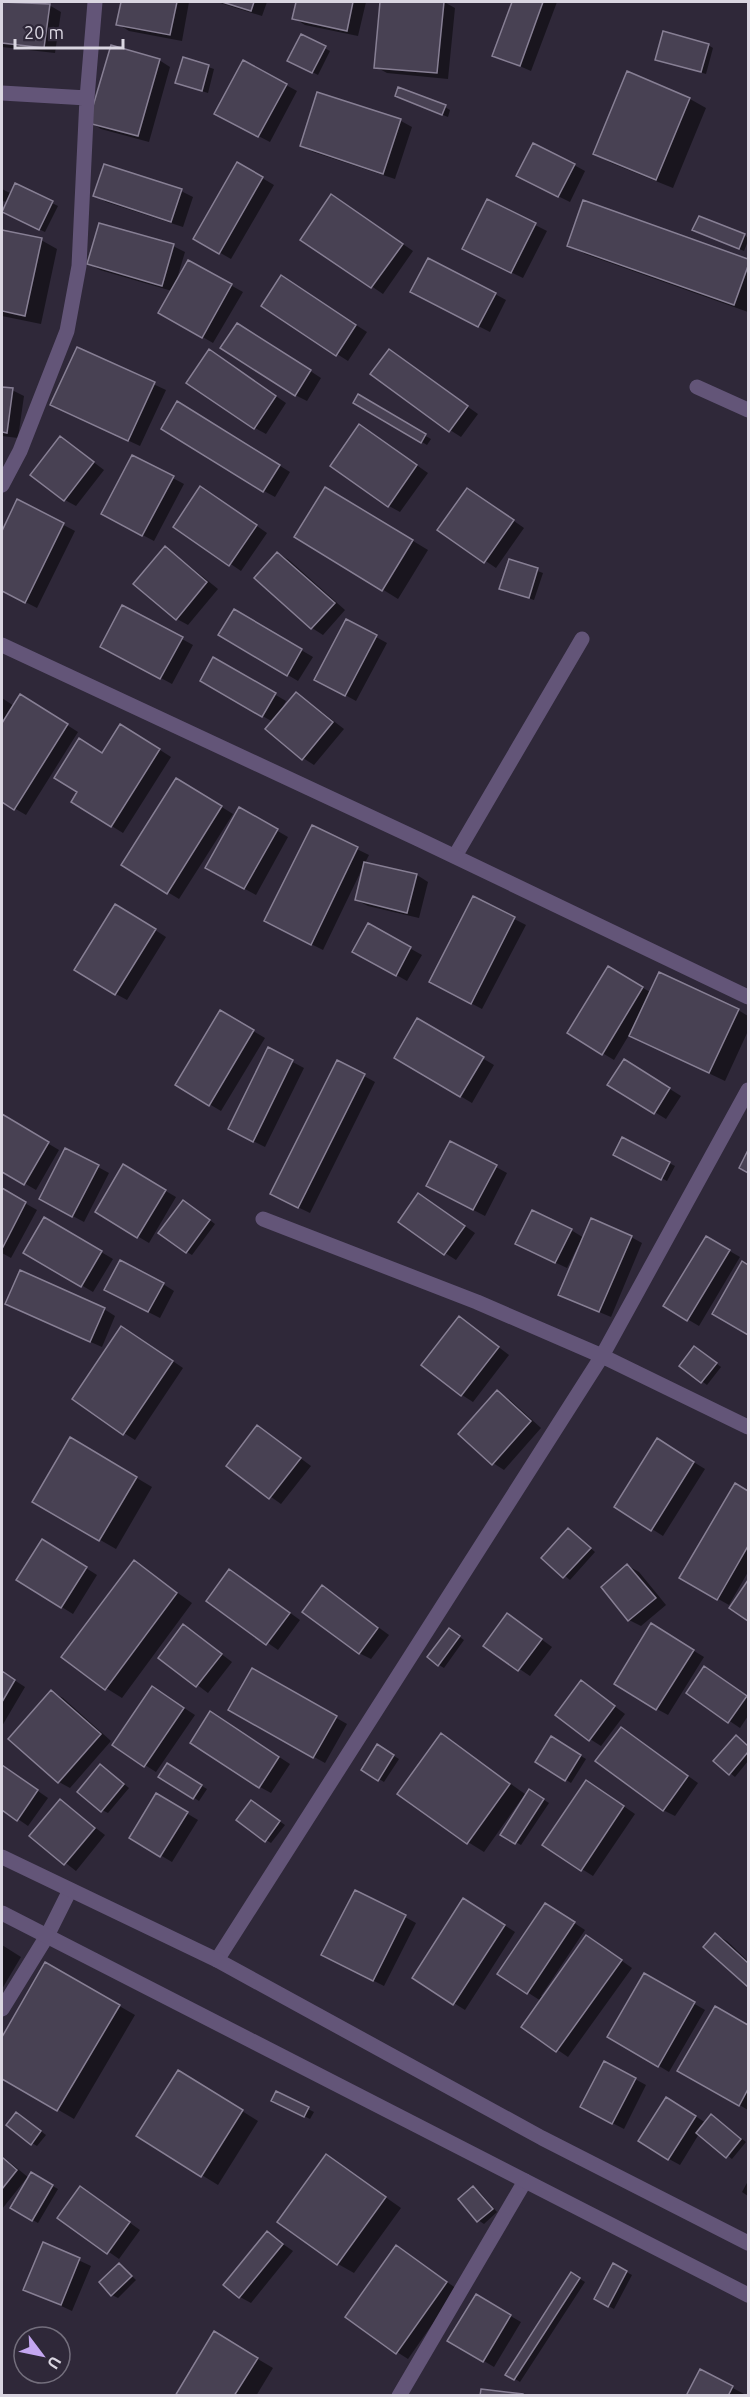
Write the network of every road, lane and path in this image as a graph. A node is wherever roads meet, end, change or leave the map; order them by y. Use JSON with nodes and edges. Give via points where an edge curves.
{"nodes":[{"id":1,"x":95,"y":2,"type":"edge"},
{"id":2,"x":2,"y":93,"type":"edge"},
{"id":3,"x":87,"y":98,"type":"junction"},
{"id":4,"x":697,"y":387,"type":"dead end"},
{"id":5,"x":748,"y":410,"type":"edge"},
{"id":6,"x":2,"y":485,"type":"edge"},
{"id":7,"x":582,"y":639,"type":"dead end"},
{"id":8,"x":2,"y":645,"type":"edge"},
{"id":9,"x":455,"y":856,"type":"junction"},
{"id":10,"x":748,"y":997,"type":"edge"},
{"id":11,"x":748,"y":1090,"type":"edge"},
{"id":12,"x":263,"y":1219,"type":"dead end"},
{"id":13,"x":602,"y":1356,"type":"junction"},
{"id":14,"x":748,"y":1427,"type":"edge"},
{"id":15,"x":2,"y":1857,"type":"edge"},
{"id":16,"x":70,"y":1890,"type":"junction"},
{"id":17,"x":2,"y":1913,"type":"edge"},
{"id":18,"x":46,"y":1936,"type":"junction"},
{"id":19,"x":218,"y":1960,"type":"junction"},
{"id":20,"x":2,"y":2009,"type":"edge"},
{"id":21,"x":525,"y":2181,"type":"junction"},
{"id":22,"x":748,"y":2243,"type":"edge"},
{"id":23,"x":748,"y":2295,"type":"edge"},
{"id":24,"x":399,"y":2396,"type":"edge"}],
"edges":[{"from":1,"to":3,"type":"street"},
{"from":2,"to":3,"type":"street"},
{"from":3,"to":6,"type":"street","via":[[79,266],[67,332],[20,451]]},
{"from":4,"to":5,"type":"street"},
{"from":7,"to":9,"type":"street"},
{"from":8,"to":9,"type":"street"},
{"from":9,"to":10,"type":"street"},
{"from":11,"to":13,"type":"street"},
{"from":12,"to":13,"type":"street","via":[[477,1302]]},
{"from":13,"to":14,"type":"street"},
{"from":13,"to":19,"type":"street"},
{"from":15,"to":16,"type":"street"},
{"from":16,"to":18,"type":"street"},
{"from":16,"to":19,"type":"street"},
{"from":17,"to":18,"type":"street"},
{"from":18,"to":20,"type":"street"},
{"from":18,"to":21,"type":"street"},
{"from":19,"to":22,"type":"street","via":[[542,2138]]},
{"from":21,"to":23,"type":"street"},
{"from":21,"to":24,"type":"street"}]}
